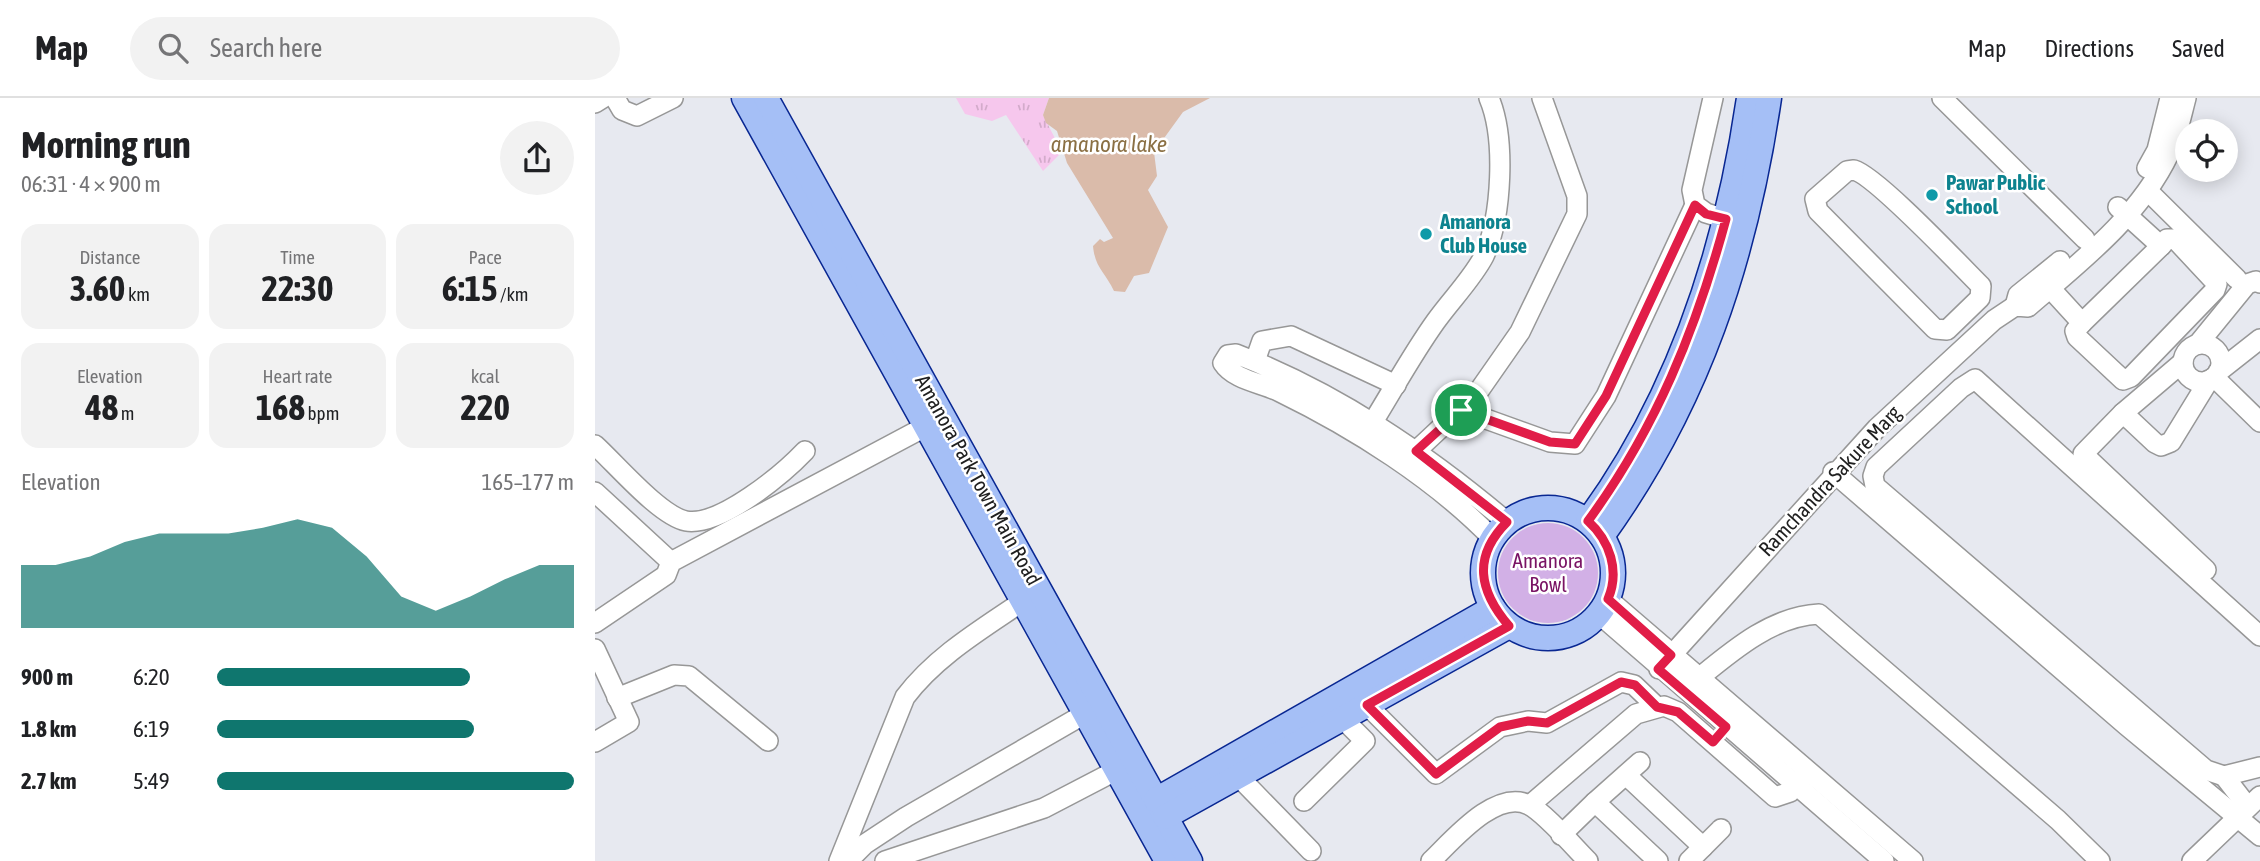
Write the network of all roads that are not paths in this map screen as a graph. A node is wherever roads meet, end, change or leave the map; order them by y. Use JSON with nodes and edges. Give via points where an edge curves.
{"nodes":[{"id":1,"x":603,"y":98,"type":"edge"},
{"id":2,"x":615,"y":98,"type":"edge"},
{"id":3,"x":673,"y":98,"type":"edge"},
{"id":4,"x":744,"y":98,"type":"edge"},
{"id":5,"x":766,"y":98,"type":"edge"},
{"id":6,"x":1489,"y":98,"type":"edge"},
{"id":7,"x":1542,"y":98,"type":"edge"},
{"id":8,"x":1713,"y":98,"type":"edge"},
{"id":9,"x":1749,"y":98,"type":"edge"},
{"id":10,"x":1769,"y":98,"type":"edge"},
{"id":11,"x":1942,"y":98,"type":"edge"},
{"id":12,"x":2171,"y":98,"type":"edge"},
{"id":13,"x":2186,"y":98,"type":"edge"},
{"id":14,"x":595,"y":103,"type":"edge"},
{"id":15,"x":2148,"y":191,"type":"junction"},
{"id":16,"x":1695,"y":205,"type":"junction"},
{"id":17,"x":2123,"y":211,"type":"junction"},
{"id":18,"x":1726,"y":219,"type":"junction"},
{"id":19,"x":2085,"y":239,"type":"junction"},
{"id":20,"x":2161,"y":246,"type":"junction"},
{"id":21,"x":2237,"y":279,"type":"dead end"},
{"id":22,"x":2260,"y":283,"type":"edge"},
{"id":23,"x":2050,"y":288,"type":"junction"},
{"id":24,"x":2015,"y":306,"type":"junction"},
{"id":25,"x":1961,"y":316,"type":"junction"},
{"id":26,"x":2082,"y":323,"type":"junction"},
{"id":27,"x":1978,"y":334,"type":"junction"},
{"id":28,"x":2260,"y":339,"type":"edge"},
{"id":29,"x":2197,"y":344,"type":"junction"},
{"id":30,"x":1255,"y":361,"type":"junction"},
{"id":31,"x":2183,"y":362,"type":"junction"},
{"id":32,"x":2213,"y":377,"type":"junction"},
{"id":33,"x":1396,"y":385,"type":"junction"},
{"id":34,"x":1461,"y":410,"type":"junction"},
{"id":35,"x":2123,"y":413,"type":"junction"},
{"id":36,"x":935,"y":421,"type":"junction"},
{"id":37,"x":1373,"y":422,"type":"junction"},
{"id":38,"x":2260,"y":422,"type":"edge"},
{"id":39,"x":595,"y":445,"type":"edge"},
{"id":40,"x":805,"y":451,"type":"dead end"},
{"id":41,"x":1416,"y":451,"type":"junction"},
{"id":42,"x":1833,"y":472,"type":"junction"},
{"id":43,"x":595,"y":492,"type":"edge"},
{"id":44,"x":1595,"y":529,"type":"junction"},
{"id":45,"x":1500,"y":530,"type":"junction"},
{"id":46,"x":671,"y":562,"type":"junction"},
{"id":47,"x":1023,"y":601,"type":"junction"},
{"id":48,"x":1603,"y":607,"type":"junction"},
{"id":49,"x":1501,"y":617,"type":"junction"},
{"id":50,"x":2260,"y":621,"type":"edge"},
{"id":51,"x":595,"y":623,"type":"edge"},
{"id":52,"x":2260,"y":636,"type":"edge"},
{"id":53,"x":595,"y":649,"type":"edge"},
{"id":54,"x":1665,"y":662,"type":"junction"},
{"id":55,"x":1699,"y":678,"type":"junction"},
{"id":56,"x":617,"y":698,"type":"junction"},
{"id":57,"x":1367,"y":705,"type":"junction"},
{"id":58,"x":1657,"y":707,"type":"junction"},
{"id":59,"x":1094,"y":709,"type":"junction"},
{"id":60,"x":1343,"y":719,"type":"junction"},
{"id":61,"x":1733,"y":720,"type":"junction"},
{"id":62,"x":768,"y":741,"type":"dead end"},
{"id":63,"x":595,"y":742,"type":"edge"},
{"id":64,"x":1713,"y":742,"type":"junction"},
{"id":65,"x":1117,"y":770,"type":"junction"},
{"id":66,"x":2256,"y":774,"type":"edge"},
{"id":67,"x":1238,"y":776,"type":"junction"},
{"id":68,"x":2224,"y":776,"type":"junction"},
{"id":69,"x":1802,"y":778,"type":"junction"},
{"id":70,"x":1304,"y":800,"type":"dead end"},
{"id":71,"x":1595,"y":802,"type":"junction"},
{"id":72,"x":1530,"y":805,"type":"junction"},
{"id":73,"x":2249,"y":807,"type":"edge"},
{"id":74,"x":1160,"y":808,"type":"junction"},
{"id":75,"x":1721,"y":829,"type":"dead end"},
{"id":76,"x":1561,"y":835,"type":"junction"},
{"id":77,"x":2260,"y":836,"type":"edge"},
{"id":78,"x":1703,"y":847,"type":"junction"},
{"id":79,"x":1311,"y":851,"type":"dead end"},
{"id":80,"x":839,"y":861,"type":"edge"},
{"id":81,"x":848,"y":861,"type":"edge"},
{"id":82,"x":885,"y":861,"type":"edge"},
{"id":83,"x":1167,"y":861,"type":"edge"},
{"id":84,"x":1190,"y":861,"type":"edge"},
{"id":85,"x":1431,"y":861,"type":"edge"},
{"id":86,"x":1588,"y":861,"type":"edge"},
{"id":87,"x":1658,"y":861,"type":"edge"},
{"id":88,"x":1689,"y":861,"type":"edge"},
{"id":89,"x":1884,"y":861,"type":"edge"},
{"id":90,"x":1913,"y":861,"type":"edge"},
{"id":91,"x":2100,"y":861,"type":"edge"},
{"id":92,"x":2192,"y":861,"type":"edge"}],
"edges":[{"from":1,"to":14,"type":"street"},
{"from":2,"to":3,"type":"street","via":[[622,110],[636,116]]},
{"from":4,"to":36,"type":"main road","name":"Amanora Park Town Main Road"},
{"from":5,"to":36,"type":"main road","name":"Amanora Park Town Main Road"},
{"from":6,"to":33,"type":"street","via":[[1499,146],[1498,200],[1483,256]]},
{"from":7,"to":34,"type":"street","via":[[1577,196],[1577,214],[1520,332]]},
{"from":8,"to":16,"type":"street","via":[[1694,174]]},
{"from":9,"to":18,"type":"main road"},
{"from":10,"to":44,"type":"main road","via":[[1751,198],[1712,331],[1659,450]]},
{"from":11,"to":19,"type":"street"},
{"from":12,"to":17,"type":"street","name":"Ramchandra Sakure Marg","via":[[2157,150]]},
{"from":13,"to":15,"type":"street","name":"Ramchandra Sakure Marg","via":[[2172,147]]},
{"from":15,"to":17,"type":"street","name":"Ramchandra Sakure Marg"},
{"from":15,"to":21,"type":"street"},
{"from":16,"to":18,"type":"street","via":[[1706,214]]},
{"from":16,"to":34,"type":"street","via":[[1606,396],[1575,444],[1550,442]]},
{"from":17,"to":19,"type":"street","name":"Ramchandra Sakure Marg"},
{"from":17,"to":20,"type":"street"},
{"from":17,"to":23,"type":"street","name":"Ramchandra Sakure Marg"},
{"from":18,"to":44,"type":"main road","via":[[1706,289],[1671,380]]},
{"from":19,"to":24,"type":"street","name":"Ramchandra Sakure Marg","via":[[2018,295]]},
{"from":20,"to":26,"type":"street"},
{"from":20,"to":26,"type":"street","via":[[2167,239],[2175,239],[2217,284],[2131,377],[2123,380],[2115,375],[2077,337],[2075,331]]},
{"from":22,"to":29,"type":"street","via":[[2247,284]]},
{"from":23,"to":24,"type":"street","name":"Ramchandra Sakure Marg","via":[[2028,307]]},
{"from":23,"to":26,"type":"street"},
{"from":24,"to":27,"type":"street","name":"Ramchandra Sakure Marg"},
{"from":25,"to":25,"type":"street","via":[[1947,330],[1935,329],[1818,211],[1815,199],[1847,171],[1861,172],[1981,286],[1980,298]]},
{"from":25,"to":27,"type":"street"},
{"from":27,"to":42,"type":"street","name":"Ramchandra Sakure Marg"},
{"from":28,"to":32,"type":"street"},
{"from":29,"to":31,"type":"street","via":[[2187,351]]},
{"from":29,"to":32,"type":"street","via":[[2210,346],[2218,354]]},
{"from":30,"to":33,"type":"street","via":[[1262,341],[1291,336]]},
{"from":30,"to":37,"type":"street"},
{"from":30,"to":45,"type":"street","via":[[1236,354],[1228,355],[1223,363],[1230,372],[1337,422],[1477,522]]},
{"from":31,"to":32,"type":"street","via":[[2191,378]]},
{"from":31,"to":35,"type":"street"},
{"from":32,"to":35,"type":"street","via":[[2166,445],[2155,443]]},
{"from":32,"to":38,"type":"street"},
{"from":33,"to":37,"type":"street"},
{"from":34,"to":41,"type":"street"},
{"from":35,"to":50,"type":"street","via":[[2083,454]]},
{"from":36,"to":46,"type":"street"},
{"from":36,"to":47,"type":"main road","name":"Amanora Park Town Main Road"},
{"from":36,"to":59,"type":"main road","name":"Amanora Park Town Main Road"},
{"from":37,"to":41,"type":"street"},
{"from":39,"to":40,"type":"street","via":[[669,513],[686,521],[707,520],[748,497],[783,474]]},
{"from":41,"to":45,"type":"street"},
{"from":42,"to":54,"type":"street","name":"Ramchandra Sakure Marg"},
{"from":42,"to":73,"type":"street","via":[[2117,717]]},
{"from":43,"to":46,"type":"street"},
{"from":44,"to":45,"type":"main road","via":[[1567,511],[1542,508],[1518,515]]},
{"from":44,"to":48,"type":"main road","via":[[1613,567]]},
{"from":45,"to":49,"type":"main road","via":[[1486,554],[1483,579]]},
{"from":46,"to":51,"type":"street","via":[[666,575]]},
{"from":47,"to":59,"type":"main road","name":"Amanora Park Town Main Road"},
{"from":47,"to":80,"type":"street","via":[[942,658],[905,697]]},
{"from":48,"to":49,"type":"main road","via":[[1579,630],[1555,638],[1529,635]]},
{"from":48,"to":54,"type":"street"},
{"from":49,"to":57,"type":"main road"},
{"from":49,"to":74,"type":"main road"},
{"from":52,"to":68,"type":"street","via":[[1975,379],[1876,467],[1875,486],[2206,770]]},
{"from":53,"to":56,"type":"street"},
{"from":54,"to":55,"type":"street"},
{"from":54,"to":61,"type":"street"},
{"from":55,"to":61,"type":"street"},
{"from":55,"to":91,"type":"street","via":[[1753,637],[1793,618],[1819,614]]},
{"from":56,"to":62,"type":"street","via":[[674,675],[689,676]]},
{"from":56,"to":63,"type":"street","via":[[629,722]]},
{"from":57,"to":58,"type":"street","via":[[1436,774],[1500,727],[1528,721],[1547,723],[1621,682],[1635,685]]},
{"from":57,"to":60,"type":"main road"},
{"from":58,"to":64,"type":"street","via":[[1678,712]]},
{"from":58,"to":72,"type":"street","via":[[1636,714]]},
{"from":59,"to":65,"type":"main road","name":"Amanora Park Town Main Road"},
{"from":59,"to":74,"type":"main road","name":"Amanora Park Town Main Road"},
{"from":59,"to":81,"type":"street","via":[[907,817]]},
{"from":60,"to":67,"type":"main road"},
{"from":60,"to":70,"type":"street","via":[[1365,741]]},
{"from":61,"to":64,"type":"street"},
{"from":61,"to":69,"type":"street"},
{"from":64,"to":69,"type":"street","via":[[1775,797],[1790,792]]},
{"from":65,"to":82,"type":"street","via":[[1044,808]]},
{"from":65,"to":83,"type":"main road","name":"Amanora Park Town Main Road"},
{"from":66,"to":68,"type":"street"},
{"from":67,"to":74,"type":"main road"},
{"from":67,"to":79,"type":"street"},
{"from":68,"to":73,"type":"street"},
{"from":69,"to":89,"type":"street"},
{"from":69,"to":90,"type":"street"},
{"from":71,"to":76,"type":"street"},
{"from":71,"to":78,"type":"street","via":[[1633,768]]},
{"from":71,"to":87,"type":"street"},
{"from":72,"to":76,"type":"street"},
{"from":72,"to":85,"type":"street","via":[[1516,801],[1482,814]]},
{"from":73,"to":77,"type":"street"},
{"from":73,"to":92,"type":"street"},
{"from":74,"to":84,"type":"main road","name":"Amanora Park Town Main Road"},
{"from":75,"to":78,"type":"street"},
{"from":76,"to":86,"type":"street"},
{"from":78,"to":88,"type":"street"}]}
